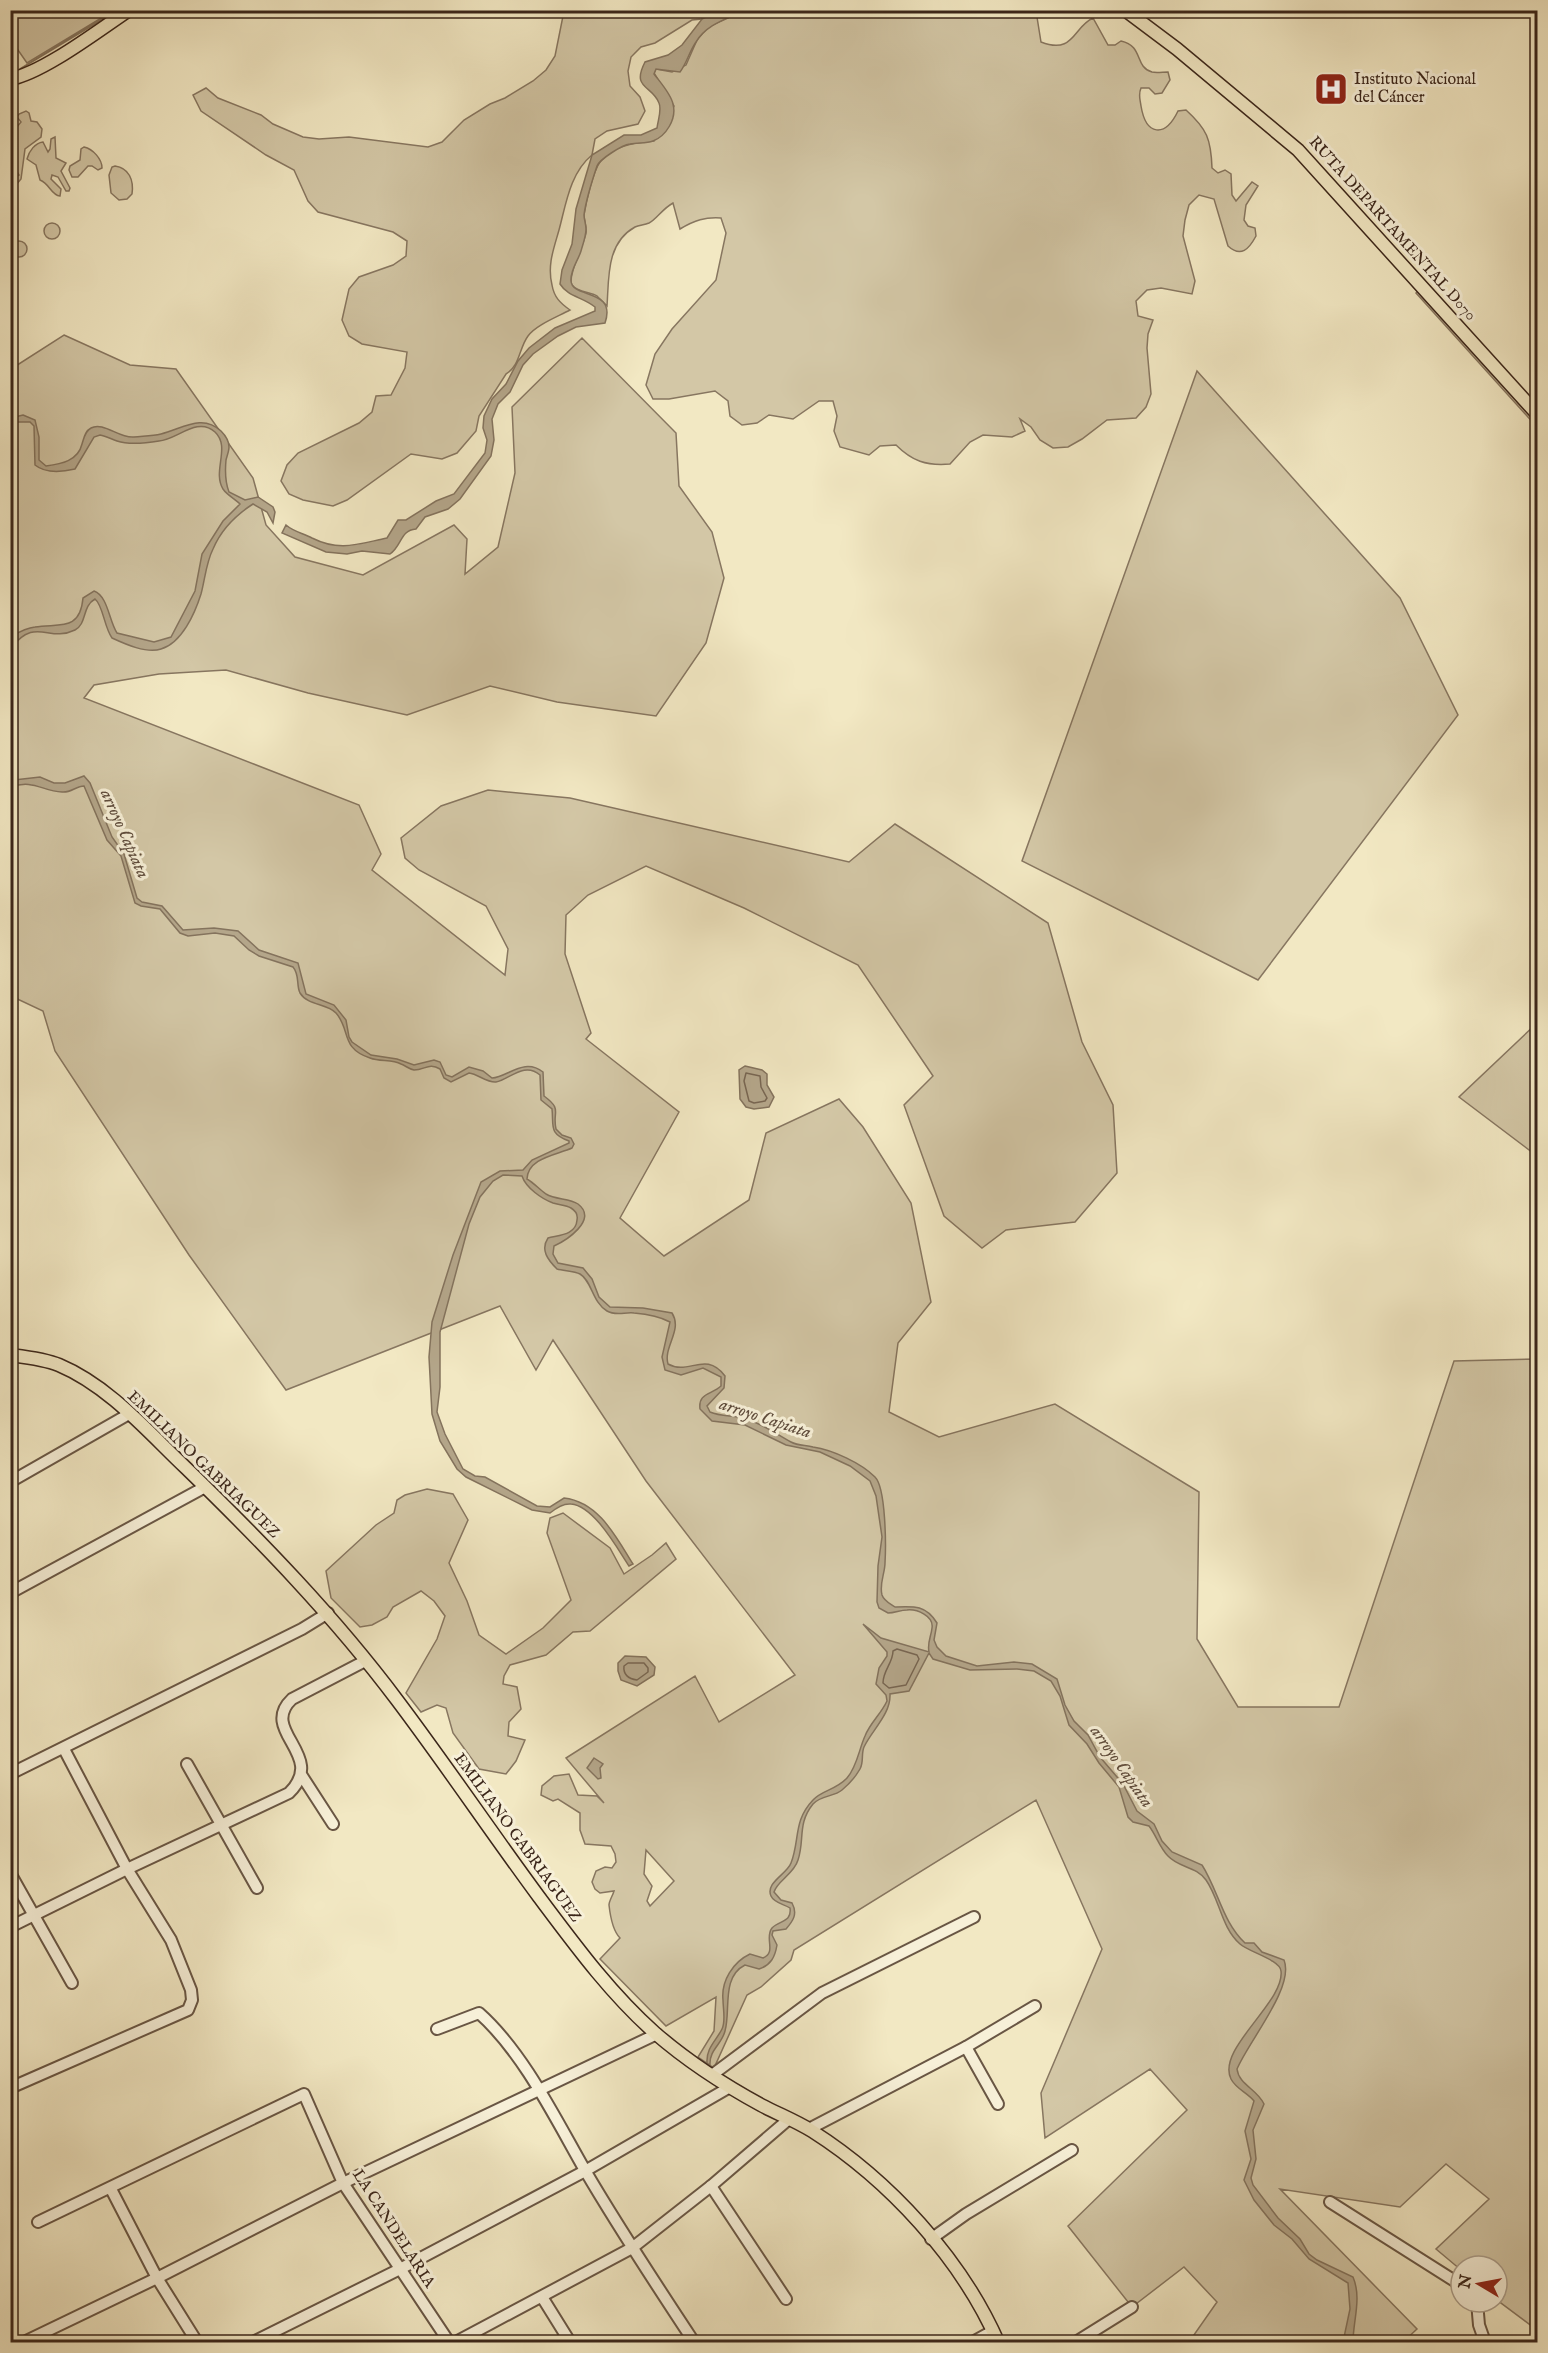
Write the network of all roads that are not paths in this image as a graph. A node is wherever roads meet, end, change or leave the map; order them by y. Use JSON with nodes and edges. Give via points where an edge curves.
{"nodes":[{"id":1,"x":129,"y":10,"type":"edge"},
{"id":2,"x":1125,"y":10,"type":"edge"},
{"id":3,"x":10,"y":79,"type":"edge"},
{"id":4,"x":1538,"y":415,"type":"edge"},
{"id":5,"x":10,"y":1355,"type":"edge"},
{"id":6,"x":129,"y":1414,"type":"junction"},
{"id":7,"x":10,"y":1482,"type":"edge"},
{"id":8,"x":205,"y":1487,"type":"junction"},
{"id":9,"x":10,"y":1593,"type":"edge"},
{"id":10,"x":328,"y":1613,"type":"junction"},
{"id":11,"x":365,"y":1660,"type":"junction"},
{"id":12,"x":64,"y":1749,"type":"junction"},
{"id":13,"x":187,"y":1764,"type":"dead end"},
{"id":14,"x":10,"y":1774,"type":"edge"},
{"id":15,"x":302,"y":1776,"type":"junction"},
{"id":16,"x":222,"y":1824,"type":"junction"},
{"id":17,"x":333,"y":1824,"type":"dead end"},
{"id":18,"x":127,"y":1869,"type":"junction"},
{"id":19,"x":10,"y":1873,"type":"edge"},
{"id":20,"x":257,"y":1888,"type":"dead end"},
{"id":21,"x":33,"y":1916,"type":"junction"},
{"id":22,"x":974,"y":1917,"type":"dead end"},
{"id":23,"x":10,"y":1927,"type":"edge"},
{"id":24,"x":72,"y":1983,"type":"dead end"},
{"id":25,"x":1035,"y":2006,"type":"dead end"},
{"id":26,"x":437,"y":2029,"type":"dead end"},
{"id":27,"x":657,"y":2034,"type":"junction"},
{"id":28,"x":966,"y":2047,"type":"junction"},
{"id":29,"x":712,"y":2075,"type":"junction"},
{"id":30,"x":730,"y":2087,"type":"junction"},
{"id":31,"x":10,"y":2088,"type":"edge"},
{"id":32,"x":540,"y":2091,"type":"junction"},
{"id":33,"x":998,"y":2104,"type":"dead end"},
{"id":34,"x":789,"y":2119,"type":"junction"},
{"id":35,"x":809,"y":2129,"type":"junction"},
{"id":36,"x":1072,"y":2150,"type":"dead end"},
{"id":37,"x":585,"y":2171,"type":"junction"},
{"id":38,"x":343,"y":2183,"type":"junction"},
{"id":39,"x":711,"y":2186,"type":"junction"},
{"id":40,"x":111,"y":2188,"type":"junction"},
{"id":41,"x":1330,"y":2202,"type":"dead end"},
{"id":42,"x":38,"y":2223,"type":"dead end"},
{"id":43,"x":931,"y":2239,"type":"junction"},
{"id":44,"x":632,"y":2248,"type":"junction"},
{"id":45,"x":400,"y":2269,"type":"junction"},
{"id":46,"x":1449,"y":2277,"type":"edge"},
{"id":47,"x":157,"y":2278,"type":"junction"},
{"id":48,"x":542,"y":2296,"type":"junction"},
{"id":49,"x":786,"y":2299,"type":"dead end"},
{"id":50,"x":1132,"y":2307,"type":"dead end"},
{"id":51,"x":1478,"y":2314,"type":"edge"},
{"id":52,"x":995,"y":2337,"type":"edge"},
{"id":53,"x":24,"y":2343,"type":"edge"},
{"id":54,"x":197,"y":2343,"type":"edge"},
{"id":55,"x":253,"y":2343,"type":"edge"},
{"id":56,"x":449,"y":2343,"type":"edge"},
{"id":57,"x":456,"y":2343,"type":"edge"},
{"id":58,"x":570,"y":2343,"type":"edge"},
{"id":59,"x":694,"y":2343,"type":"edge"},
{"id":60,"x":973,"y":2343,"type":"edge"},
{"id":61,"x":1076,"y":2343,"type":"edge"},
{"id":62,"x":1485,"y":2343,"type":"edge"}],
"edges":[{"from":1,"to":3,"type":"main road","via":[[52,60]]},
{"from":2,"to":4,"type":"main road","name":"RUTA DEPARTAMENTAL D070","via":[[1298,150]]},
{"from":5,"to":6,"type":"main road","name":"EMILIANO GABRIAGUEZ","via":[[57,1364],[86,1379]]},
{"from":6,"to":7,"type":"street"},
{"from":6,"to":8,"type":"main road","name":"EMILIANO GABRIAGUEZ"},
{"from":8,"to":9,"type":"street"},
{"from":8,"to":10,"type":"main road","name":"EMILIANO GABRIAGUEZ"},
{"from":10,"to":11,"type":"main road","name":"EMILIANO GABRIAGUEZ"},
{"from":10,"to":12,"type":"street"},
{"from":11,"to":15,"type":"street","via":[[284,1707],[281,1719],[302,1767]]},
{"from":11,"to":27,"type":"main road","name":"EMILIANO GABRIAGUEZ","via":[[572,1942],[609,1987]]},
{"from":12,"to":14,"type":"street"},
{"from":12,"to":18,"type":"street"},
{"from":13,"to":16,"type":"street"},
{"from":15,"to":16,"type":"street","via":[[289,1792]]},
{"from":15,"to":17,"type":"street"},
{"from":16,"to":18,"type":"street"},
{"from":16,"to":20,"type":"street"},
{"from":18,"to":21,"type":"street"},
{"from":18,"to":31,"type":"street","via":[[171,1940],[191,1990],[188,2010]]},
{"from":19,"to":21,"type":"street"},
{"from":21,"to":23,"type":"street"},
{"from":21,"to":24,"type":"street"},
{"from":22,"to":29,"type":"street","via":[[822,1993]]},
{"from":25,"to":28,"type":"street"},
{"from":26,"to":32,"type":"street","via":[[479,2013]]},
{"from":27,"to":29,"type":"main road","name":"EMILIANO GABRIAGUEZ"},
{"from":27,"to":32,"type":"street"},
{"from":28,"to":33,"type":"street"},
{"from":28,"to":35,"type":"street"},
{"from":29,"to":30,"type":"main road","name":"EMILIANO GABRIAGUEZ"},
{"from":30,"to":34,"type":"main road","name":"EMILIANO GABRIAGUEZ"},
{"from":30,"to":37,"type":"street"},
{"from":32,"to":37,"type":"street"},
{"from":32,"to":38,"type":"street"},
{"from":34,"to":35,"type":"main road","name":"EMILIANO GABRIAGUEZ"},
{"from":34,"to":39,"type":"street"},
{"from":35,"to":43,"type":"main road","name":"EMILIANO GABRIAGUEZ","via":[[857,2162],[904,2206]]},
{"from":36,"to":43,"type":"street"},
{"from":37,"to":44,"type":"street"},
{"from":37,"to":45,"type":"street"},
{"from":38,"to":40,"type":"street","name":"LA CANDELARIA","via":[[304,2094]]},
{"from":38,"to":45,"type":"street","name":"LA CANDELARIA"},
{"from":38,"to":47,"type":"street"},
{"from":39,"to":44,"type":"street"},
{"from":39,"to":49,"type":"street"},
{"from":40,"to":42,"type":"street"},
{"from":40,"to":47,"type":"street"},
{"from":41,"to":46,"type":"street"},
{"from":43,"to":52,"type":"main road","name":"EMILIANO GABRIAGUEZ","via":[[964,2279]]},
{"from":44,"to":48,"type":"street"},
{"from":44,"to":59,"type":"street"},
{"from":45,"to":55,"type":"street"},
{"from":45,"to":56,"type":"street","name":"LA CANDELARIA"},
{"from":47,"to":53,"type":"street"},
{"from":47,"to":54,"type":"street"},
{"from":48,"to":57,"type":"street"},
{"from":48,"to":58,"type":"street"},
{"from":50,"to":61,"type":"street"},
{"from":51,"to":62,"type":"street"},
{"from":52,"to":60,"type":"street"}]}
